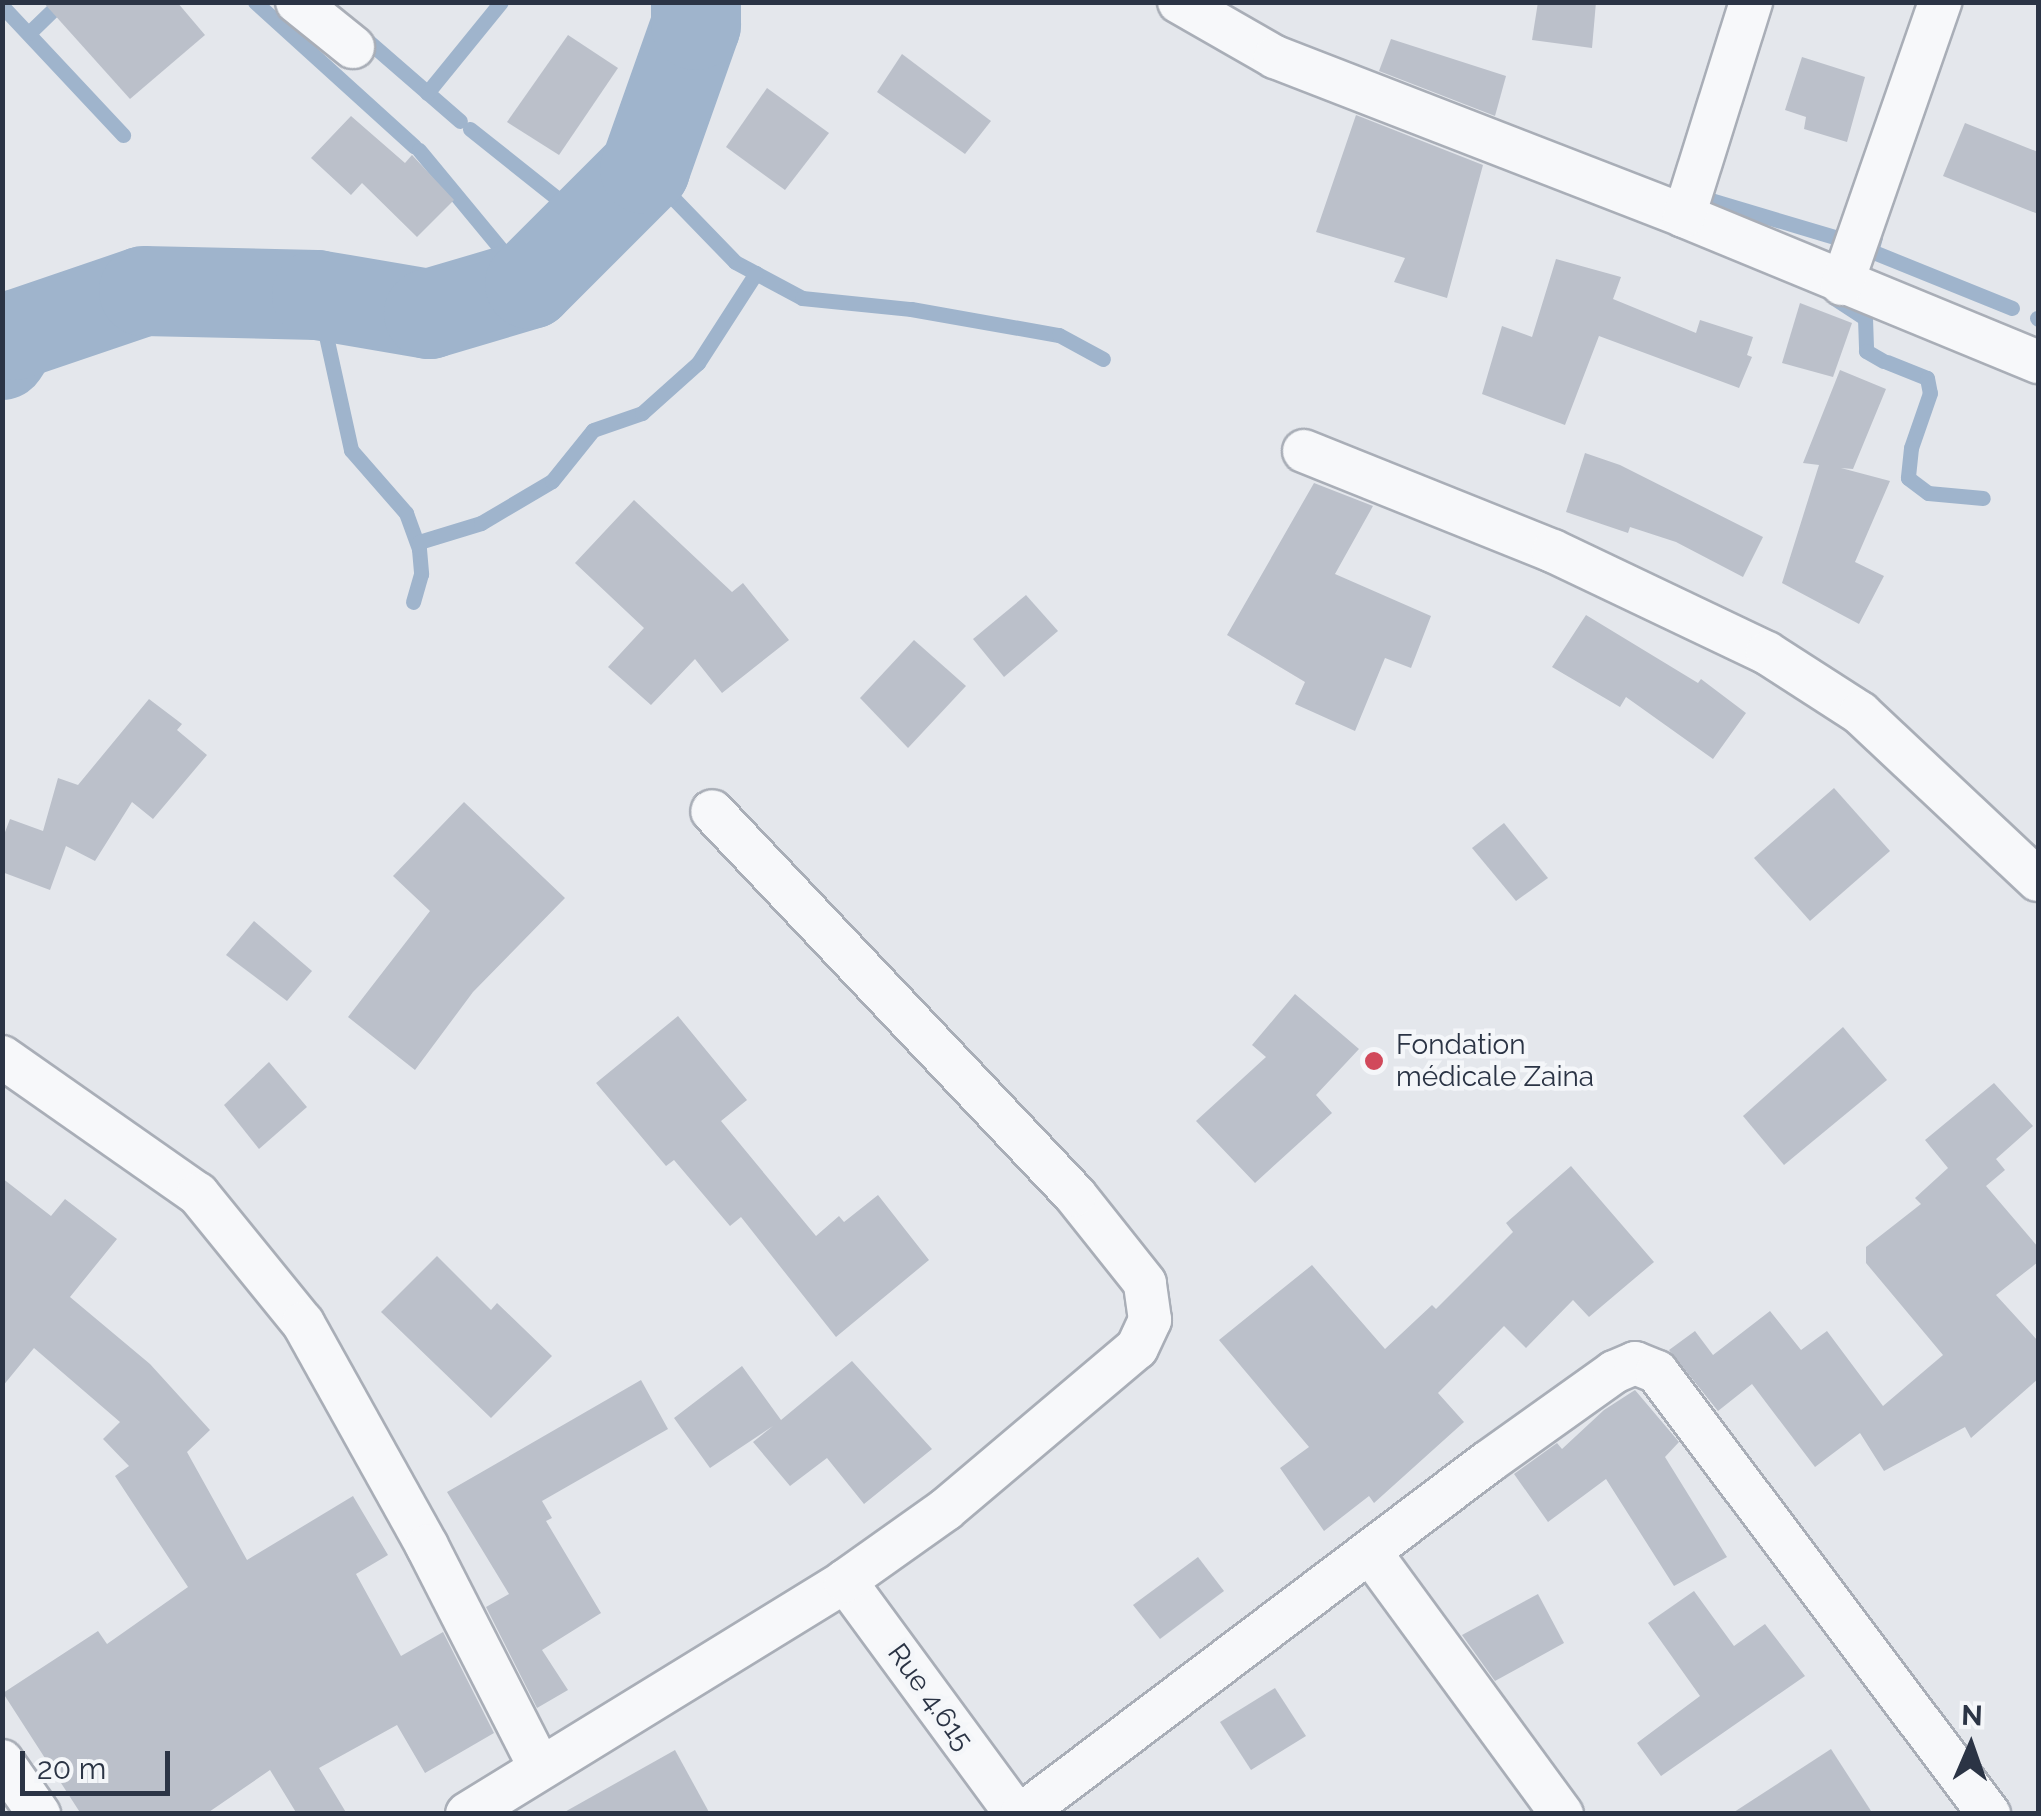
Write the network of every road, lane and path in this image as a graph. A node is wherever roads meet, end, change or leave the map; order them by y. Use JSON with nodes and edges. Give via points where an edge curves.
{"nodes":[{"id":1,"x":298,"y":2,"type":"edge"},
{"id":2,"x":1179,"y":2,"type":"edge"},
{"id":3,"x":1750,"y":2,"type":"edge"},
{"id":4,"x":1940,"y":2,"type":"edge"},
{"id":5,"x":353,"y":47,"type":"dead end"},
{"id":6,"x":1684,"y":216,"type":"junction"},
{"id":7,"x":1842,"y":284,"type":"junction"},
{"id":8,"x":2038,"y":362,"type":"edge"},
{"id":9,"x":1304,"y":450,"type":"dead end"},
{"id":10,"x":712,"y":811,"type":"dead end"},
{"id":11,"x":2038,"y":880,"type":"edge"},
{"id":12,"x":2,"y":1057,"type":"edge"},
{"id":13,"x":1370,"y":1552,"type":"junction"},
{"id":14,"x":845,"y":1581,"type":"junction"},
{"id":15,"x":2,"y":1761,"type":"edge"},
{"id":16,"x":539,"y":1766,"type":"junction"},
{"id":17,"x":40,"y":1814,"type":"edge"},
{"id":18,"x":467,"y":1814,"type":"edge"},
{"id":19,"x":1019,"y":1814,"type":"edge"},
{"id":20,"x":1562,"y":1814,"type":"edge"},
{"id":21,"x":1989,"y":1814,"type":"edge"}],
"edges":[{"from":1,"to":5,"type":"street"},
{"from":2,"to":6,"type":"street","via":[[1275,57]]},
{"from":3,"to":6,"type":"street"},
{"from":4,"to":7,"type":"street"},
{"from":6,"to":7,"type":"street"},
{"from":7,"to":8,"type":"street"},
{"from":9,"to":11,"type":"street","via":[[1554,551],[1767,653],[1860,713]]},
{"from":10,"to":14,"type":"street","via":[[1075,1195],[1145,1283],[1150,1320],[1137,1348],[945,1510]]},
{"from":12,"to":16,"type":"street","via":[[198,1194],[304,1323]]},
{"from":13,"to":19,"type":"street"},
{"from":13,"to":20,"type":"street"},
{"from":13,"to":21,"type":"street","via":[[1614,1372],[1635,1363],[1658,1372]]},
{"from":14,"to":16,"type":"street"},
{"from":14,"to":19,"type":"street","name":"Rue 4.615"},
{"from":15,"to":17,"type":"street"},
{"from":16,"to":18,"type":"street"}]}
